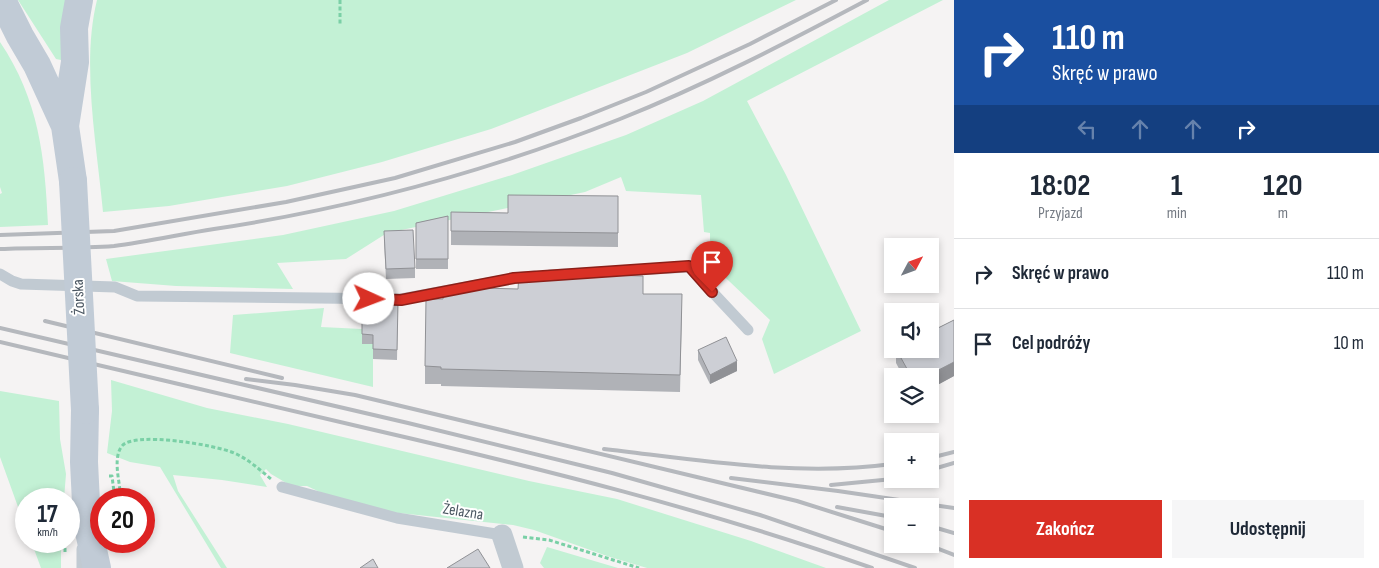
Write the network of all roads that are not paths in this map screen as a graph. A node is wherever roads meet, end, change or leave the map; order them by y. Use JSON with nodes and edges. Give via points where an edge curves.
{"nodes":[{"id":1,"x":2,"y":0,"type":"edge"},
{"id":2,"x":79,"y":0,"type":"edge"},
{"id":3,"x":0,"y":16,"type":"edge"},
{"id":4,"x":20,"y":36,"type":"junction"},
{"id":5,"x":66,"y":126,"type":"junction"},
{"id":6,"x":0,"y":274,"type":"edge"},
{"id":7,"x":748,"y":330,"type":"dead end"},
{"id":8,"x":282,"y":487,"type":"road end"},
{"id":9,"x":87,"y":523,"type":"junction"},
{"id":10,"x":502,"y":534,"type":"joint"},
{"id":11,"x":82,"y":568,"type":"edge"},
{"id":12,"x":97,"y":568,"type":"edge"},
{"id":13,"x":512,"y":568,"type":"edge"}],
"edges":[{"from":1,"to":4,"type":"main road","name":"Żorska"},
{"from":2,"to":5,"type":"main road"},
{"from":3,"to":4,"type":"main road","name":"Żorska"},
{"from":4,"to":5,"type":"main road","name":"Żorska","via":[[38,65]]},
{"from":5,"to":9,"type":"main road","name":"Żorska","bridge":true,"via":[[85,410]]},
{"from":6,"to":7,"type":"lane","via":[[21,284],[115,287],[137,296],[401,300],[514,278],[689,266]]},
{"from":8,"to":10,"type":"lane","name":"Żelazna","via":[[397,518]]},
{"from":9,"to":11,"type":"lane"},
{"from":9,"to":12,"type":"main road","name":"Żorska"},
{"from":10,"to":13,"type":"street"}]}
